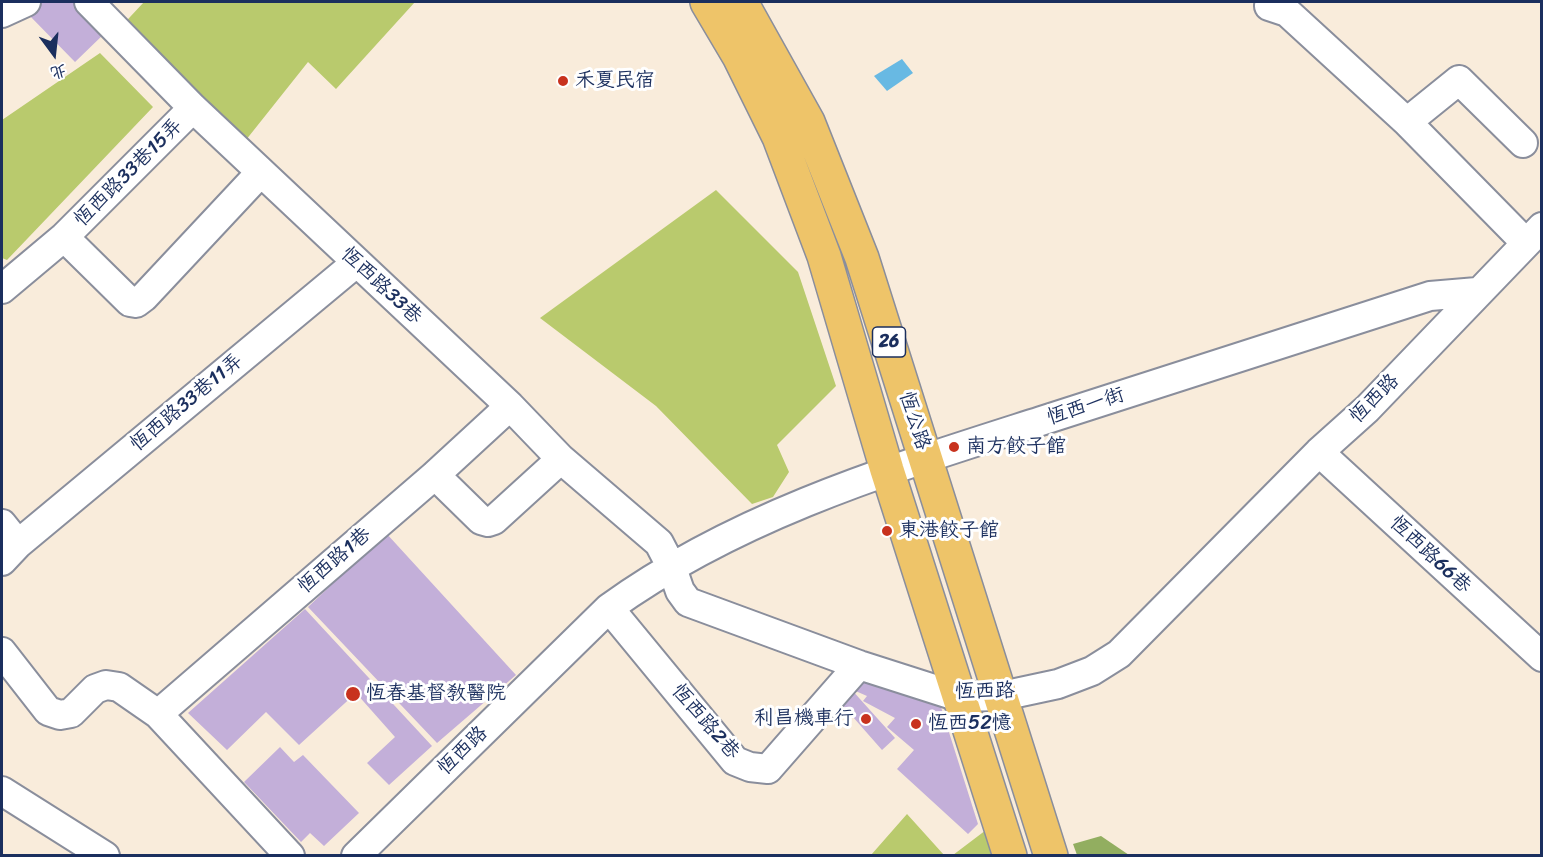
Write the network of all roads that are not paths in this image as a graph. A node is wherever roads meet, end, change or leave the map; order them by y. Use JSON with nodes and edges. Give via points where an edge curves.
{"nodes":[{"id":1,"x":26,"y":2,"type":"edge"},
{"id":2,"x":89,"y":2,"type":"edge"},
{"id":3,"x":707,"y":2,"type":"edge"},
{"id":4,"x":741,"y":2,"type":"edge"},
{"id":5,"x":1269,"y":6,"type":"dead end"},
{"id":6,"x":2,"y":13,"type":"edge"},
{"id":7,"x":193,"y":108,"type":"junction"},
{"id":8,"x":1407,"y":122,"type":"junction"},
{"id":9,"x":1523,"y":144,"type":"dead end"},
{"id":10,"x":261,"y":172,"type":"junction"},
{"id":11,"x":1534,"y":235,"type":"edge"},
{"id":12,"x":64,"y":237,"type":"junction"},
{"id":13,"x":356,"y":263,"type":"junction"},
{"id":14,"x":2,"y":289,"type":"edge"},
{"id":15,"x":1477,"y":292,"type":"junction"},
{"id":16,"x":510,"y":405,"type":"junction"},
{"id":17,"x":1320,"y":452,"type":"junction"},
{"id":18,"x":926,"y":458,"type":"junction"},
{"id":19,"x":561,"y":459,"type":"junction"},
{"id":20,"x":888,"y":470,"type":"junction"},
{"id":21,"x":435,"y":475,"type":"junction"},
{"id":22,"x":7,"y":543,"type":"edge"},
{"id":23,"x":672,"y":568,"type":"junction"},
{"id":24,"x":609,"y":608,"type":"junction"},
{"id":25,"x":2,"y":652,"type":"edge"},
{"id":26,"x":1542,"y":657,"type":"edge"},
{"id":27,"x":859,"y":665,"type":"junction"},
{"id":28,"x":1002,"y":696,"type":"junction"},
{"id":29,"x":959,"y":697,"type":"junction"},
{"id":30,"x":158,"y":714,"type":"junction"},
{"id":31,"x":2,"y":791,"type":"edge"},
{"id":32,"x":105,"y":855,"type":"edge"},
{"id":33,"x":290,"y":855,"type":"edge"},
{"id":34,"x":356,"y":855,"type":"edge"},
{"id":35,"x":1010,"y":855,"type":"edge"},
{"id":36,"x":1051,"y":855,"type":"edge"}],
"edges":[{"from":1,"to":6,"type":"street"},
{"from":2,"to":7,"type":"street","name":"恆西路33巷"},
{"from":3,"to":20,"type":"main road","name":"恆公路","number":"26","via":[[779,137],[824,256]]},
{"from":4,"to":18,"type":"main road","name":"恆公路","number":"26","via":[[808,122],[862,258]]},
{"from":5,"to":8,"type":"street","via":[[1287,12]]},
{"from":7,"to":10,"type":"street","name":"恆西路33巷"},
{"from":7,"to":12,"type":"street","name":"恆西路33巷15弄"},
{"from":8,"to":9,"type":"street","via":[[1459,80]]},
{"from":8,"to":11,"type":"street"},
{"from":10,"to":12,"type":"street","via":[[136,303],[130,302]]},
{"from":10,"to":13,"type":"street","name":"恆西路33巷"},
{"from":11,"to":15,"type":"street","name":"恆西路"},
{"from":12,"to":14,"type":"street","name":"恆西路33巷15弄"},
{"from":13,"to":16,"type":"street","name":"恆西路33巷"},
{"from":13,"to":22,"type":"street","name":"恆西路33巷11弄"},
{"from":15,"to":17,"type":"street","name":"恆西路","via":[[1367,409]]},
{"from":15,"to":18,"type":"street","name":"恆西一街","via":[[1430,296]]},
{"from":16,"to":19,"type":"street","name":"恆西路33巷"},
{"from":16,"to":21,"type":"street","name":"恆西路1巷"},
{"from":17,"to":26,"type":"street","name":"恆西路66巷"},
{"from":17,"to":28,"type":"street","name":"恆西路","via":[[1119,654],[1092,671],[1058,684]]},
{"from":18,"to":20,"type":"street","name":"恆西一街"},
{"from":18,"to":28,"type":"main road","name":"恆公路","number":"26"},
{"from":19,"to":21,"type":"street","via":[[488,522],[481,520]]},
{"from":19,"to":23,"type":"street","name":"恆西路33巷","via":[[659,543]]},
{"from":20,"to":23,"type":"street","name":"恆西一街","via":[[782,512]]},
{"from":20,"to":29,"type":"main road","name":"恆公路","number":"26"},
{"from":21,"to":30,"type":"street","name":"恆西路1巷"},
{"from":23,"to":24,"type":"street","name":"恆西路","via":[[645,581]]},
{"from":23,"to":27,"type":"street","name":"恆西路","via":[[688,602]]},
{"from":24,"to":27,"type":"street","name":"恆西路2巷","via":[[735,760],[750,766],[768,769]]},
{"from":24,"to":34,"type":"street","name":"恆西路"},
{"from":25,"to":30,"type":"street","via":[[48,711],[60,716],[106,685],[119,687]]},
{"from":27,"to":29,"type":"street","name":"恆西路"},
{"from":28,"to":29,"type":"street","name":"恆西路"},
{"from":28,"to":36,"type":"main road","name":"恆公路","number":"26"},
{"from":29,"to":35,"type":"main road","name":"恆公路","number":"26"},
{"from":30,"to":33,"type":"street"},
{"from":31,"to":32,"type":"street"}]}
